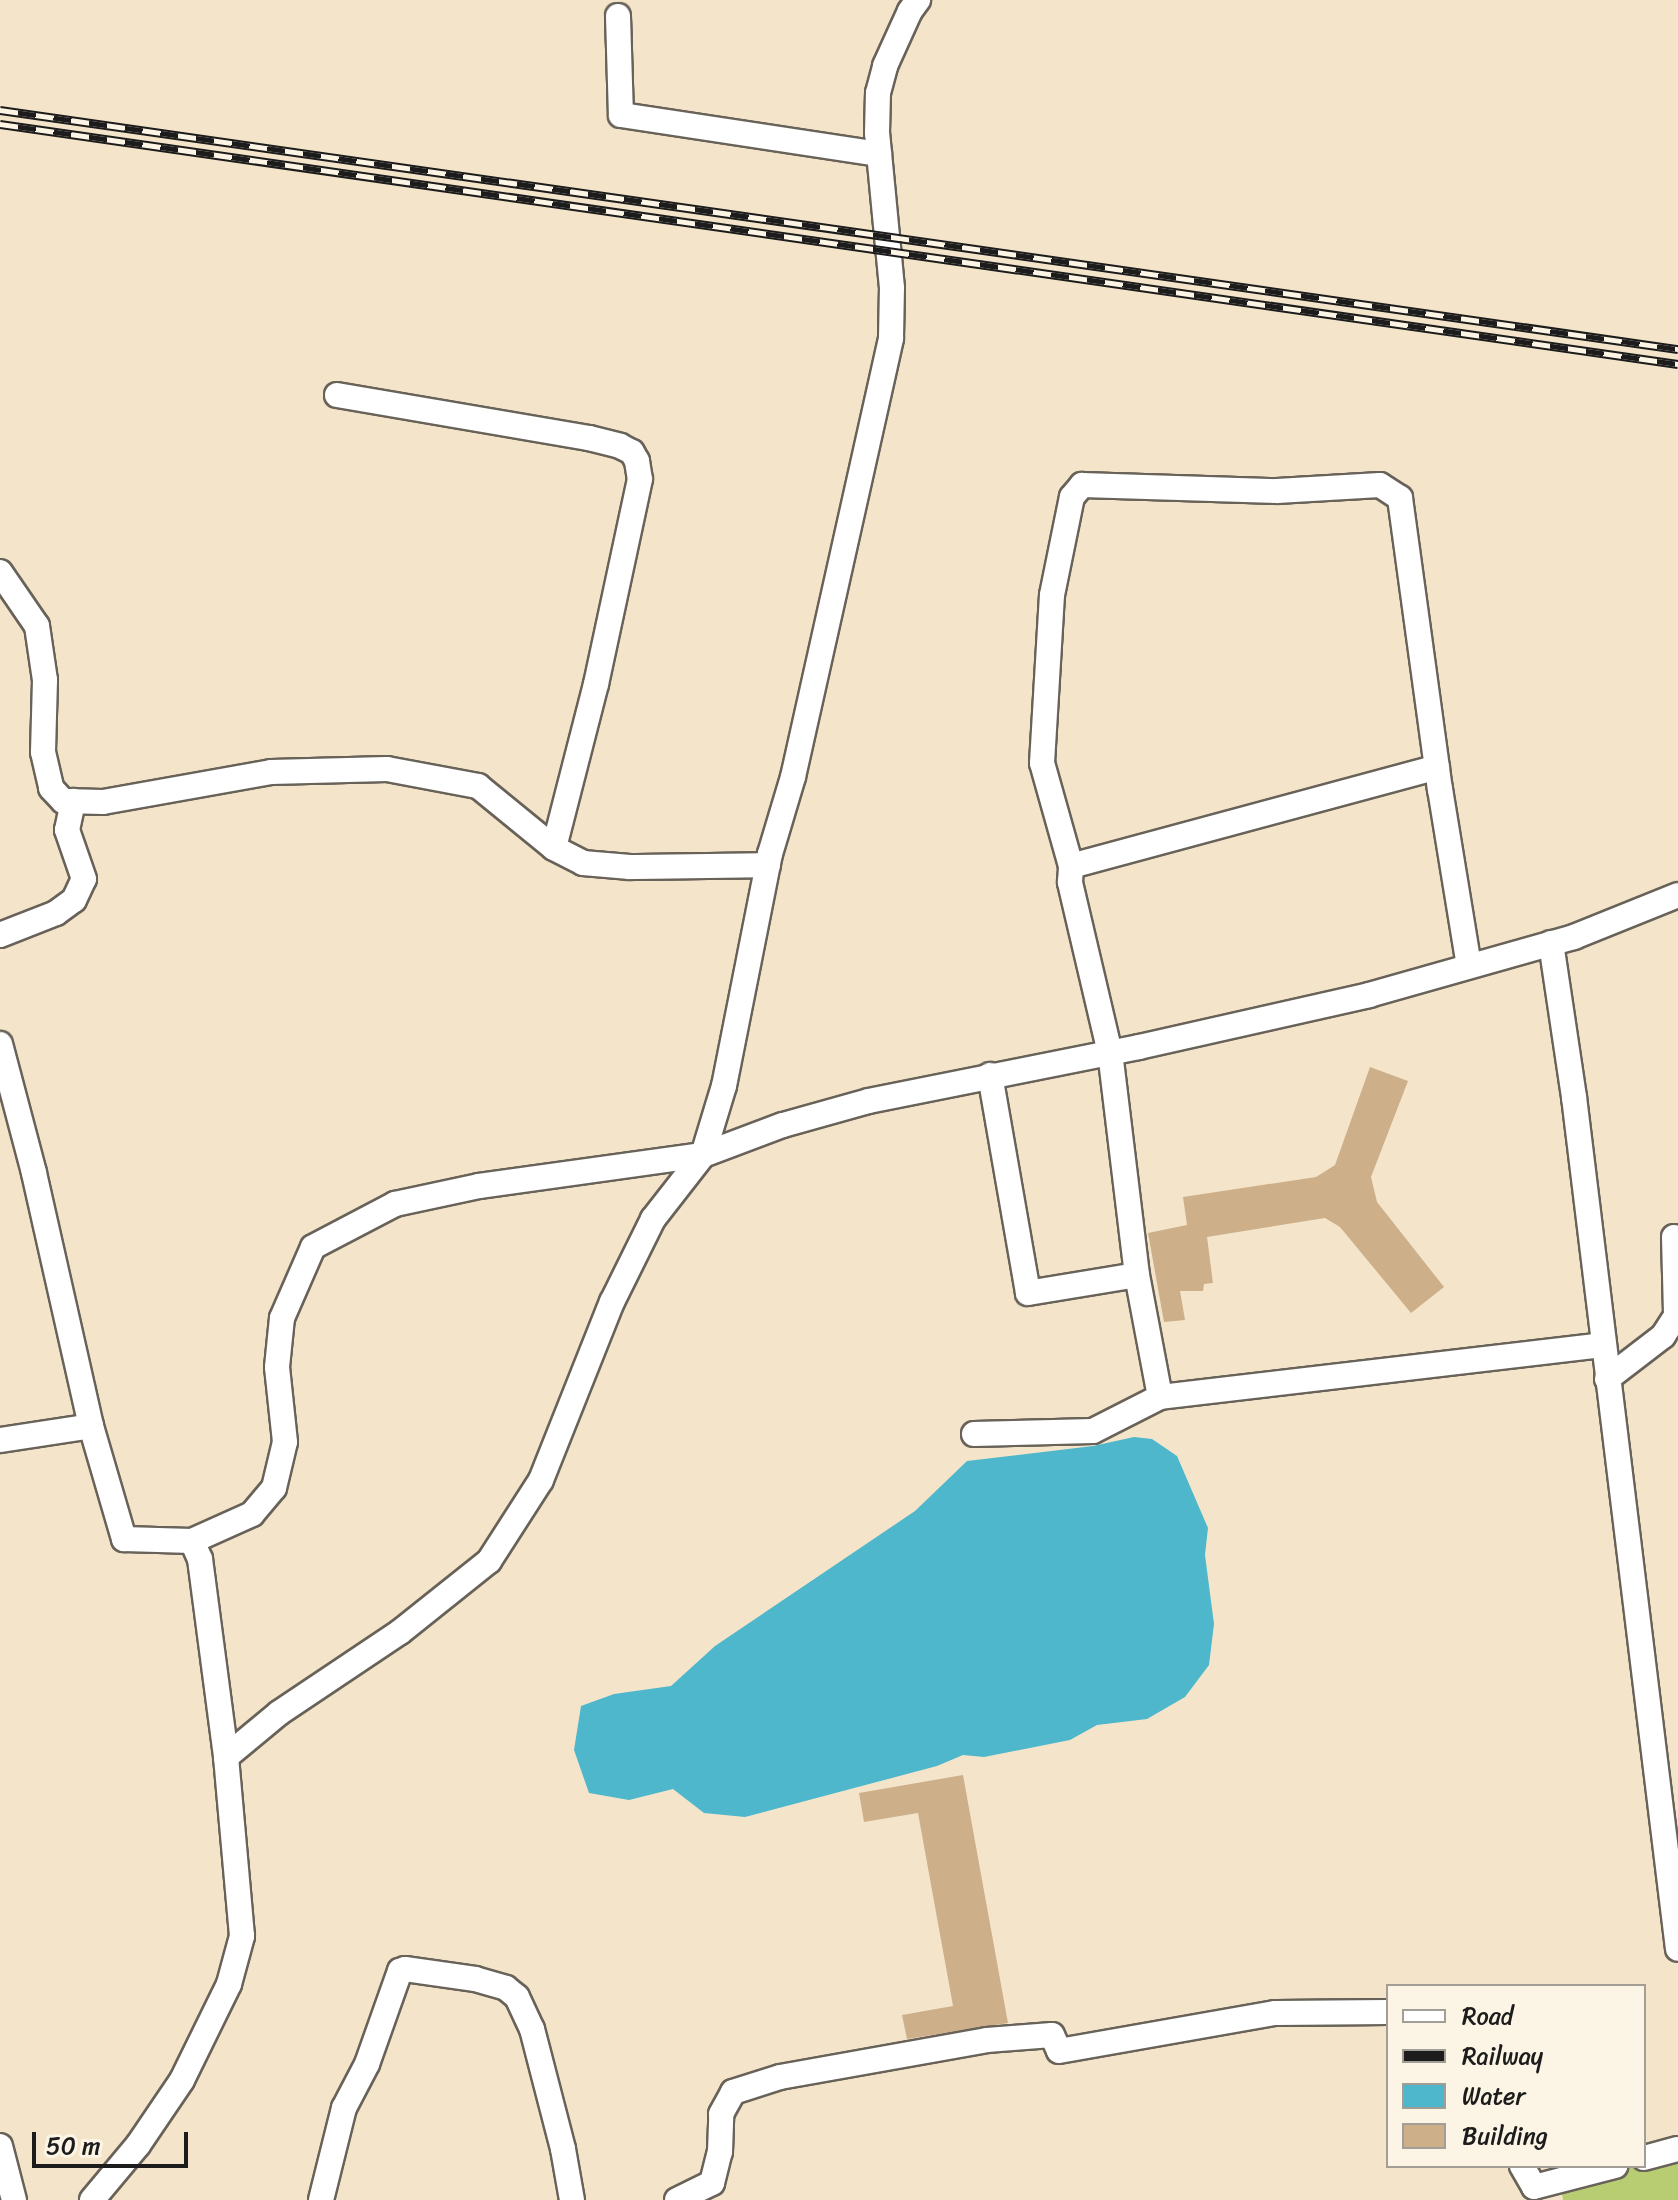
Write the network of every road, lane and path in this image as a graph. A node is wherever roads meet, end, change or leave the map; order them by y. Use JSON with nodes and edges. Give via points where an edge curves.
{"nodes":[{"id":1,"x":918,"y":0,"type":"edge"},
{"id":2,"x":618,"y":16,"type":"dead end"},
{"id":3,"x":879,"y":154,"type":"junction"},
{"id":4,"x":337,"y":395,"type":"dead end"},
{"id":5,"x":0,"y":572,"type":"edge"},
{"id":6,"x":1437,"y":767,"type":"junction"},
{"id":7,"x":73,"y":801,"type":"junction"},
{"id":8,"x":554,"y":848,"type":"junction"},
{"id":9,"x":768,"y":865,"type":"junction"},
{"id":10,"x":1071,"y":866,"type":"junction"},
{"id":11,"x":1678,"y":895,"type":"edge"},
{"id":12,"x":0,"y":935,"type":"edge"},
{"id":13,"x":1551,"y":943,"type":"junction"},
{"id":14,"x":1469,"y":966,"type":"junction"},
{"id":15,"x":0,"y":1044,"type":"edge"},
{"id":16,"x":1110,"y":1053,"type":"junction"},
{"id":17,"x":990,"y":1075,"type":"junction"},
{"id":18,"x":703,"y":1155,"type":"junction"},
{"id":19,"x":1674,"y":1237,"type":"dead end"},
{"id":20,"x":1137,"y":1275,"type":"junction"},
{"id":21,"x":1677,"y":1313,"type":"edge"},
{"id":22,"x":1603,"y":1345,"type":"junction"},
{"id":23,"x":1607,"y":1379,"type":"junction"},
{"id":24,"x":1160,"y":1397,"type":"junction"},
{"id":25,"x":91,"y":1426,"type":"junction"},
{"id":26,"x":974,"y":1434,"type":"dead end"},
{"id":27,"x":0,"y":1440,"type":"edge"},
{"id":28,"x":192,"y":1541,"type":"junction"},
{"id":29,"x":226,"y":1757,"type":"junction"},
{"id":30,"x":1678,"y":1949,"type":"edge"},
{"id":31,"x":1386,"y":2012,"type":"edge"},
{"id":32,"x":0,"y":2146,"type":"edge"},
{"id":33,"x":1678,"y":2149,"type":"edge"},
{"id":34,"x":1646,"y":2157,"type":"edge"},
{"id":35,"x":1606,"y":2168,"type":"edge"},
{"id":36,"x":1530,"y":2184,"type":"edge"},
{"id":37,"x":14,"y":2200,"type":"edge"},
{"id":38,"x":92,"y":2200,"type":"edge"},
{"id":39,"x":321,"y":2200,"type":"edge"},
{"id":40,"x":572,"y":2200,"type":"edge"},
{"id":41,"x":677,"y":2200,"type":"edge"}],
"edges":[{"from":1,"to":3,"type":"street","via":[[885,66],[878,93]]},
{"from":2,"to":3,"type":"street","via":[[621,115]]},
{"from":3,"to":9,"type":"street","via":[[892,288],[891,338],[793,777]]},
{"from":4,"to":8,"type":"street","via":[[589,438],[620,446],[637,461],[640,479]]},
{"from":5,"to":7,"type":"street","via":[[37,626],[45,680],[46,764],[51,788],[63,801]]},
{"from":6,"to":10,"type":"street"},
{"from":6,"to":10,"type":"street","via":[[1400,498],[1380,485],[1277,491],[1082,485],[1072,497],[1052,595],[1042,763]]},
{"from":6,"to":14,"type":"street"},
{"from":7,"to":8,"type":"street","via":[[103,802],[271,772],[387,769],[478,786]]},
{"from":7,"to":12,"type":"street","via":[[67,830],[84,879],[74,900],[56,913]]},
{"from":8,"to":9,"type":"street","via":[[583,863],[630,867]]},
{"from":9,"to":18,"type":"street","via":[[724,1086]]},
{"from":10,"to":16,"type":"street","via":[[1070,882]]},
{"from":11,"to":13,"type":"street"},
{"from":13,"to":14,"type":"street"},
{"from":13,"to":22,"type":"street"},
{"from":14,"to":16,"type":"street","via":[[1369,995]]},
{"from":15,"to":25,"type":"street"},
{"from":16,"to":17,"type":"street"},
{"from":16,"to":20,"type":"street"},
{"from":17,"to":18,"type":"street","via":[[854,1105]]},
{"from":17,"to":20,"type":"street","via":[[1028,1293]]},
{"from":18,"to":28,"type":"street","via":[[479,1186],[395,1204],[313,1247],[282,1318],[277,1367],[285,1442],[274,1488],[252,1514]]},
{"from":18,"to":29,"type":"street","via":[[653,1219],[612,1302],[541,1480],[489,1561]]},
{"from":19,"to":21,"type":"street"},
{"from":20,"to":24,"type":"street"},
{"from":21,"to":23,"type":"street","via":[[1663,1336]]},
{"from":22,"to":23,"type":"street"},
{"from":22,"to":24,"type":"street"},
{"from":23,"to":30,"type":"street"},
{"from":24,"to":26,"type":"street","via":[[1093,1431]]},
{"from":25,"to":27,"type":"street"},
{"from":25,"to":28,"type":"street","via":[[124,1539]]},
{"from":28,"to":29,"type":"street","via":[[200,1559]]},
{"from":29,"to":38,"type":"street","via":[[242,1936],[229,1984],[182,2080]]},
{"from":31,"to":41,"type":"street","via":[[1275,2013],[1059,2051],[1052,2035],[987,2040],[780,2077],[733,2092],[721,2114],[712,2183]]},
{"from":32,"to":37,"type":"street"},
{"from":33,"to":34,"type":"street"},
{"from":35,"to":36,"type":"street"},
{"from":39,"to":40,"type":"street","via":[[344,2108],[405,1969],[475,1979],[517,1997],[532,2029]]}]}
